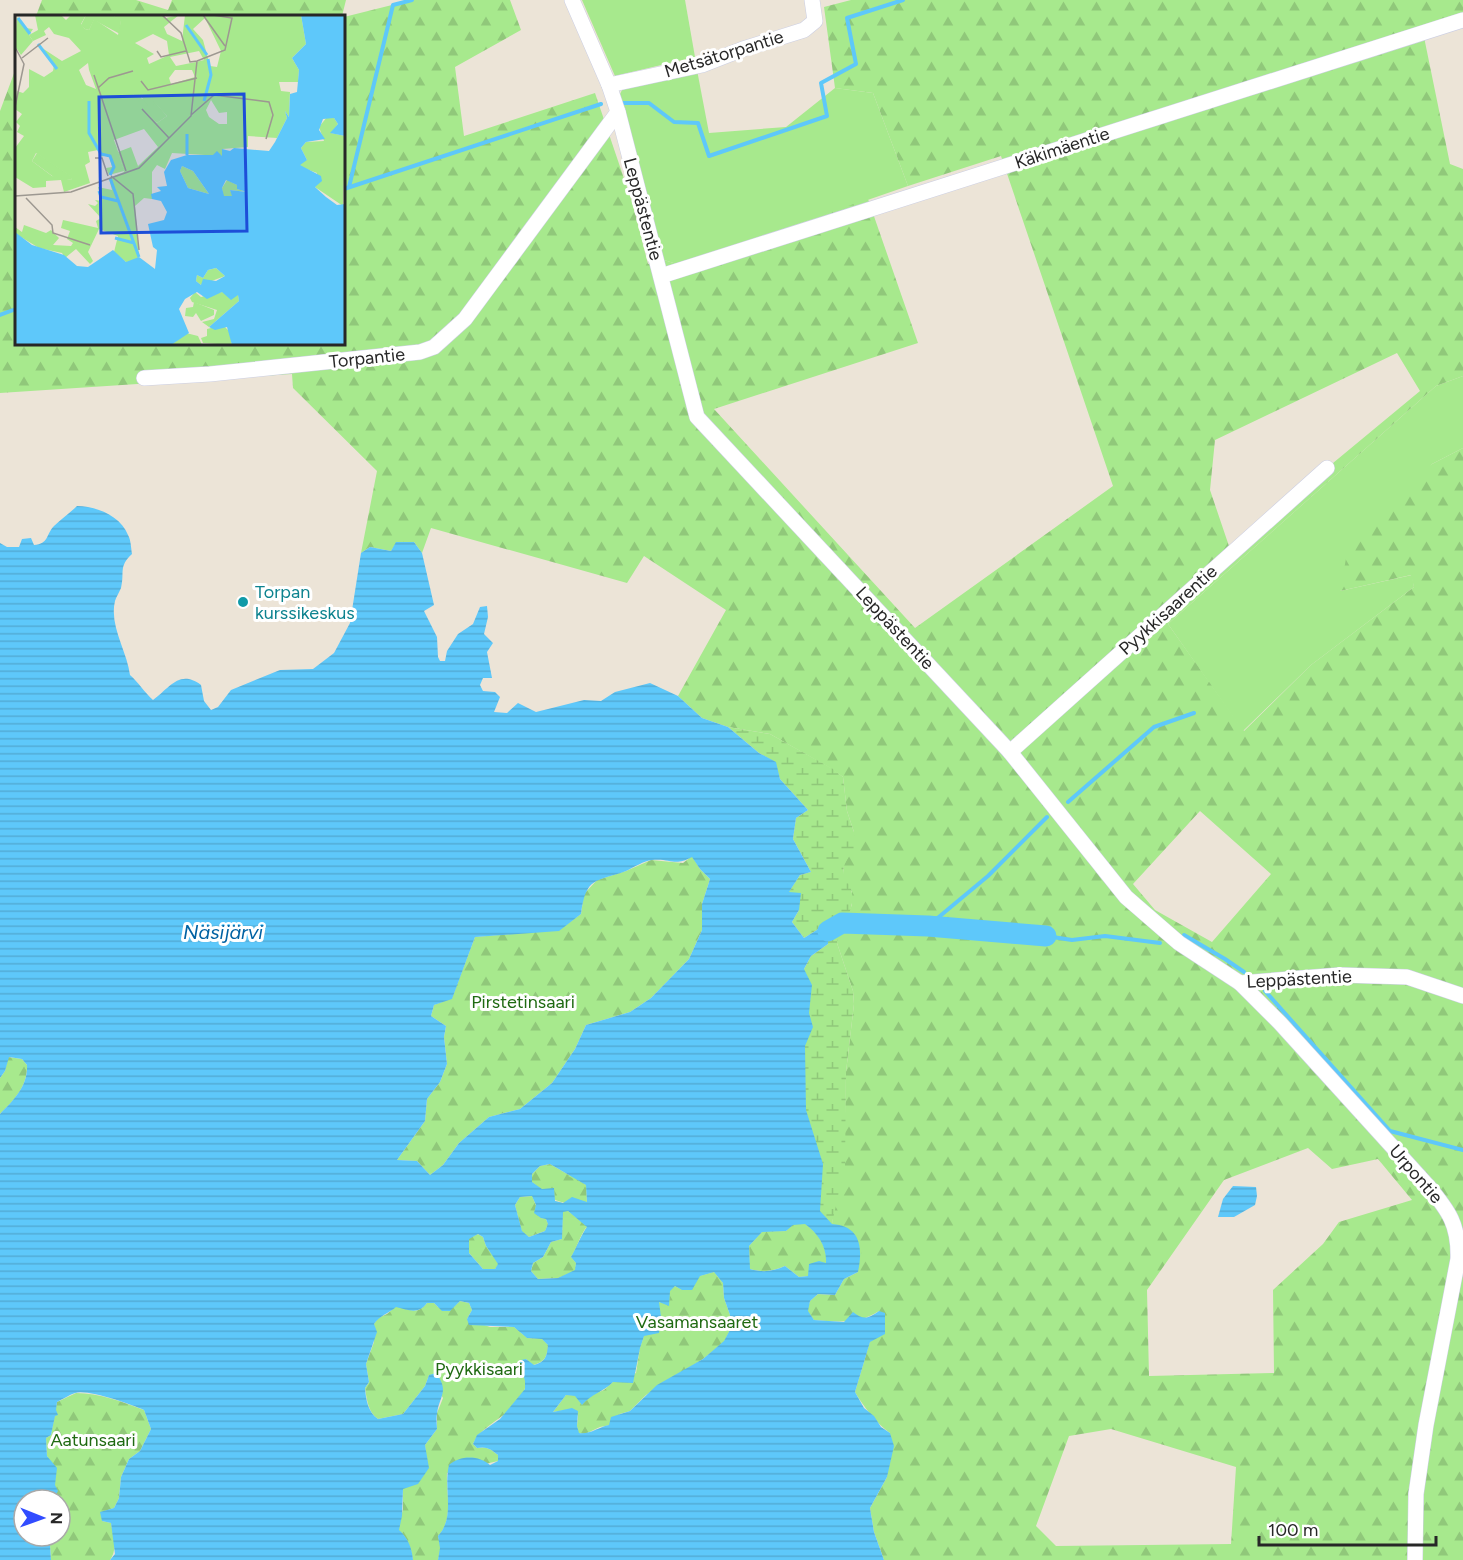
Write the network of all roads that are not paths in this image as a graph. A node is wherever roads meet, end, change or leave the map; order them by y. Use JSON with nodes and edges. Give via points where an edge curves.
{"nodes":[{"id":1,"x":572,"y":0,"type":"edge"},
{"id":2,"x":812,"y":0,"type":"edge"},
{"id":3,"x":1463,"y":20,"type":"edge"},
{"id":4,"x":609,"y":85,"type":"junction"},
{"id":5,"x":618,"y":112,"type":"junction"},
{"id":6,"x":661,"y":276,"type":"junction"},
{"id":7,"x":144,"y":378,"type":"dead end"},
{"id":8,"x":1327,"y":468,"type":"dead end"},
{"id":9,"x":1010,"y":752,"type":"junction"},
{"id":10,"x":1240,"y":983,"type":"junction"},
{"id":11,"x":1463,"y":996,"type":"edge"},
{"id":12,"x":1415,"y":1560,"type":"edge"}],
"edges":[{"from":1,"to":4,"type":"street","name":"Leppästentie"},
{"from":2,"to":4,"type":"street","name":"Metsätorpantie","via":[[815,21],[804,30],[702,65]]},
{"from":3,"to":6,"type":"street","name":"Käkimäentie"},
{"from":4,"to":5,"type":"street","name":"Leppästentie"},
{"from":5,"to":6,"type":"street","name":"Leppästentie"},
{"from":5,"to":7,"type":"street","name":"Torpantie","via":[[465,319],[434,347],[420,352]]},
{"from":6,"to":9,"type":"street","name":"Leppästentie","via":[[697,417]]},
{"from":8,"to":9,"type":"street","name":"Pyykkisaarentie"},
{"from":9,"to":10,"type":"street","name":"Leppästentie","via":[[1126,897],[1179,943]]},
{"from":10,"to":11,"type":"street","name":"Leppästentie","via":[[1340,975],[1407,977]]},
{"from":10,"to":12,"type":"street","name":"Urpontie","via":[[1428,1186],[1455,1225],[1458,1259],[1416,1494]]}]}
